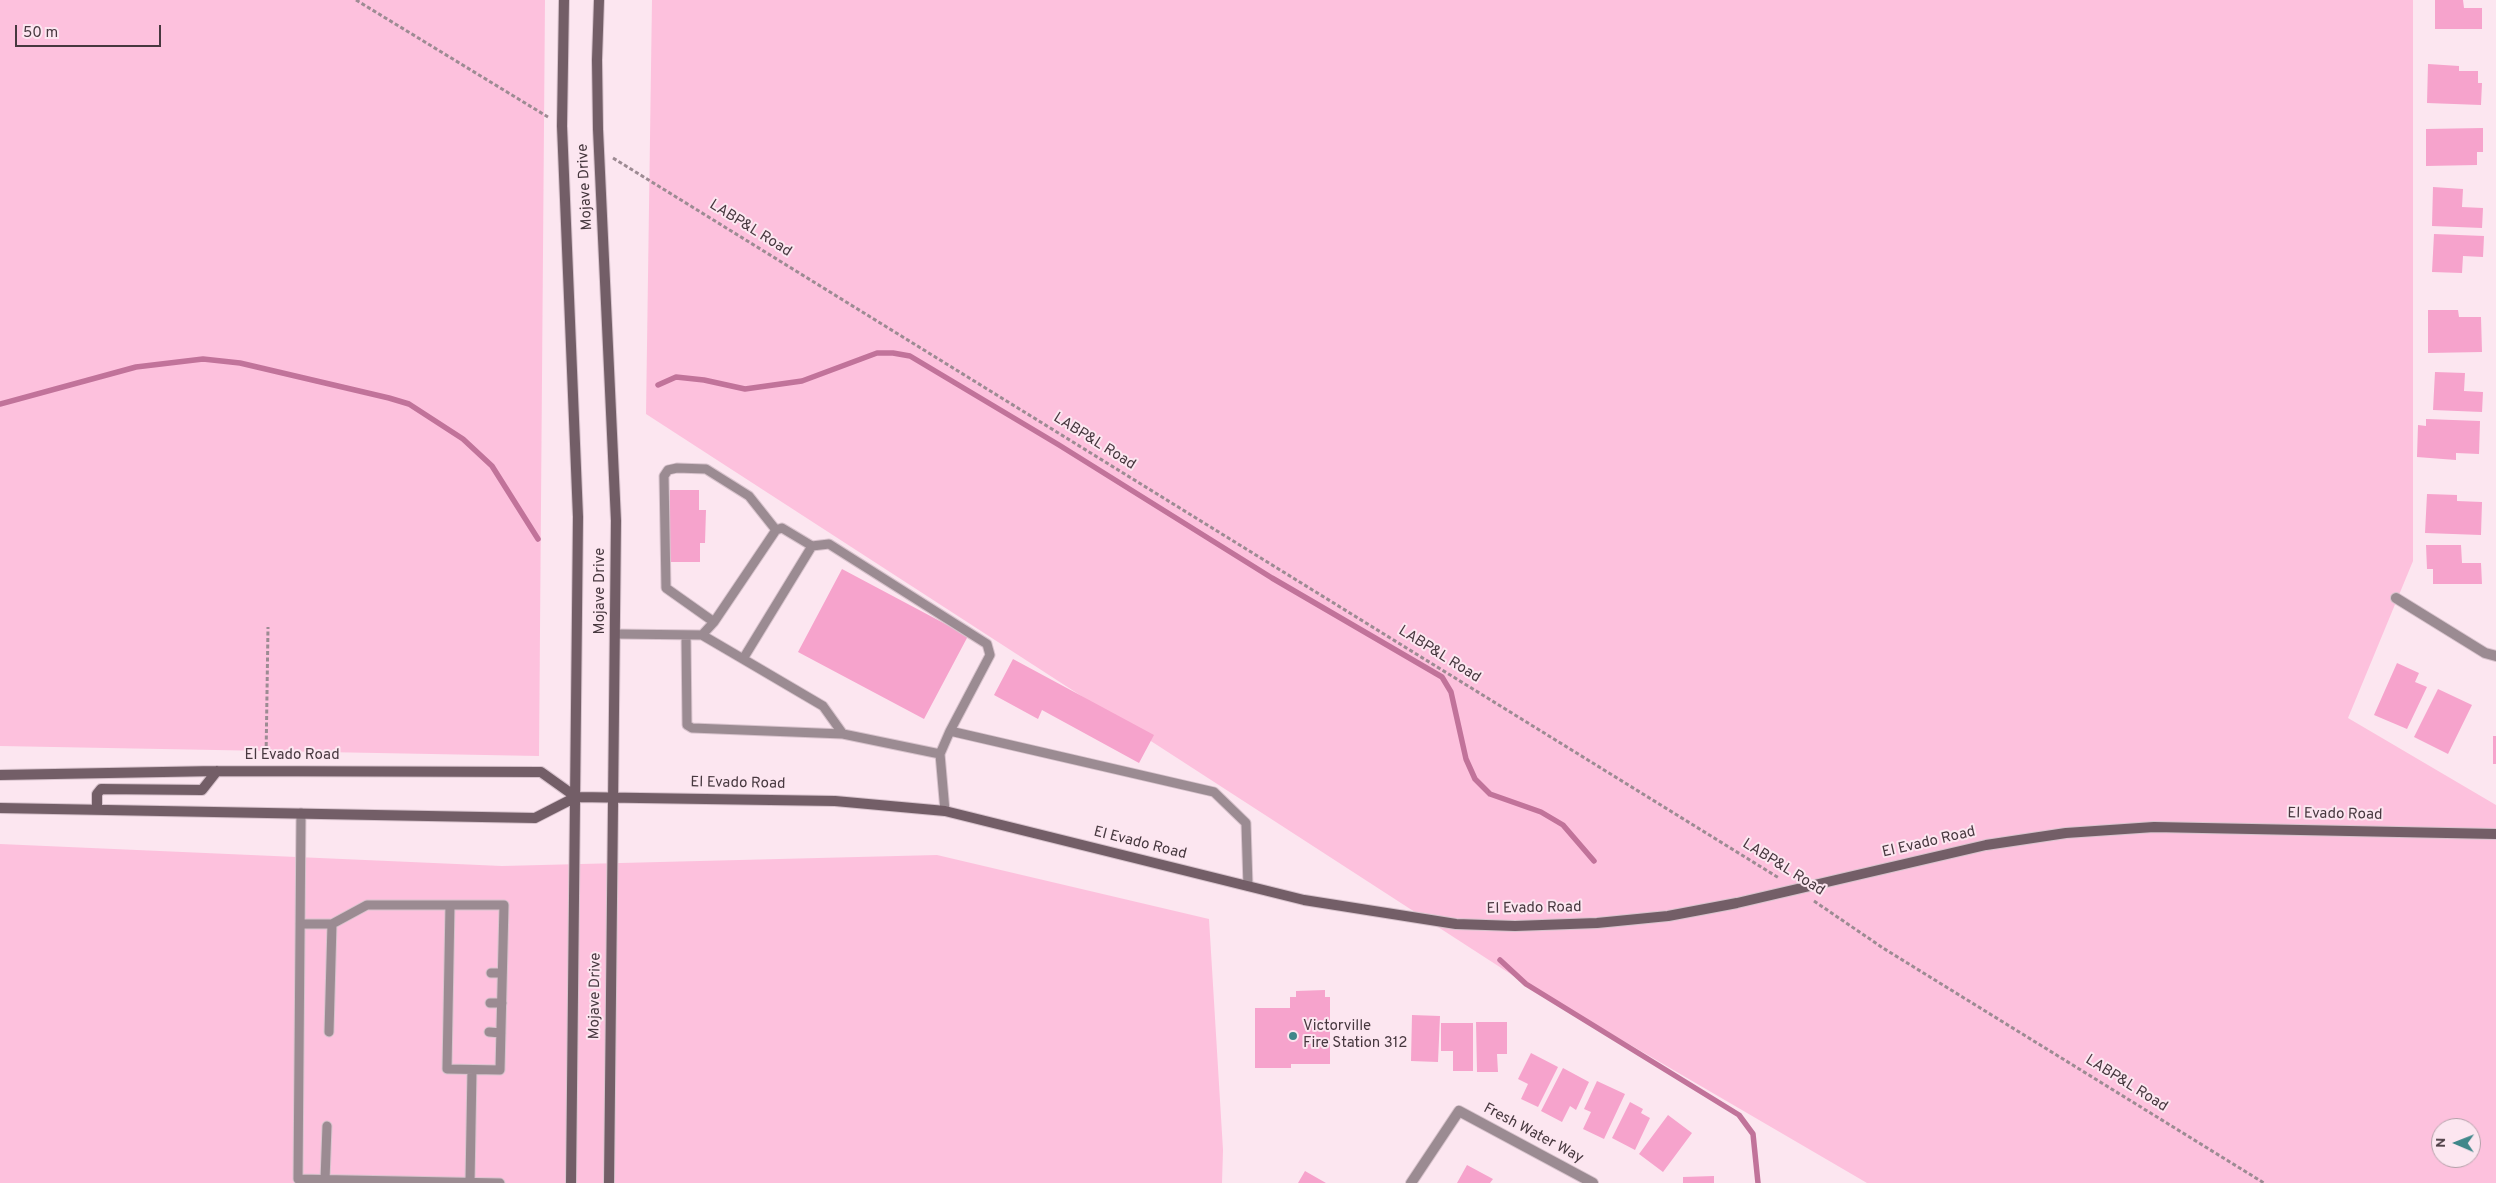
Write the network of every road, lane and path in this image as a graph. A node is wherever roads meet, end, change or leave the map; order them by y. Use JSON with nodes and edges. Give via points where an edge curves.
{"nodes":[{"id":1,"x":356,"y":0,"type":"edge"},
{"id":2,"x":564,"y":0,"type":"edge"},
{"id":3,"x":599,"y":0,"type":"edge"},
{"id":4,"x":562,"y":126,"type":"junction"},
{"id":5,"x":599,"y":150,"type":"junction"},
{"id":6,"x":776,"y":530,"type":"junction"},
{"id":7,"x":812,"y":546,"type":"junction"},
{"id":8,"x":2396,"y":598,"type":"dead end"},
{"id":9,"x":714,"y":622,"type":"junction"},
{"id":10,"x":268,"y":627,"type":"dead end"},
{"id":11,"x":615,"y":634,"type":"junction"},
{"id":12,"x":686,"y":635,"type":"junction"},
{"id":13,"x":702,"y":636,"type":"junction"},
{"id":14,"x":2496,"y":656,"type":"edge"},
{"id":15,"x":743,"y":660,"type":"junction"},
{"id":16,"x":950,"y":731,"type":"junction"},
{"id":17,"x":843,"y":734,"type":"junction"},
{"id":18,"x":940,"y":754,"type":"junction"},
{"id":19,"x":217,"y":771,"type":"junction"},
{"id":20,"x":266,"y":771,"type":"junction"},
{"id":21,"x":0,"y":775,"type":"edge"},
{"id":22,"x":576,"y":797,"type":"junction"},
{"id":23,"x":614,"y":797,"type":"junction"},
{"id":24,"x":0,"y":808,"type":"edge"},
{"id":25,"x":97,"y":809,"type":"junction"},
{"id":26,"x":945,"y":811,"type":"junction"},
{"id":27,"x":301,"y":813,"type":"junction"},
{"id":28,"x":2496,"y":834,"type":"edge"},
{"id":29,"x":1248,"y":886,"type":"junction"},
{"id":30,"x":1797,"y":889,"type":"junction"},
{"id":31,"x":450,"y":905,"type":"junction"},
{"id":32,"x":300,"y":924,"type":"junction"},
{"id":33,"x":332,"y":924,"type":"junction"},
{"id":34,"x":502,"y":973,"type":"junction"},
{"id":35,"x":491,"y":974,"type":"dead end"},
{"id":36,"x":490,"y":1003,"type":"dead end"},
{"id":37,"x":502,"y":1003,"type":"junction"},
{"id":38,"x":329,"y":1032,"type":"dead end"},
{"id":39,"x":489,"y":1032,"type":"dead end"},
{"id":40,"x":501,"y":1032,"type":"junction"},
{"id":41,"x":472,"y":1070,"type":"junction"},
{"id":42,"x":327,"y":1126,"type":"dead end"},
{"id":43,"x":325,"y":1180,"type":"junction"},
{"id":44,"x":470,"y":1182,"type":"edge"},
{"id":45,"x":500,"y":1183,"type":"edge"},
{"id":46,"x":571,"y":1183,"type":"edge"},
{"id":47,"x":609,"y":1183,"type":"edge"},
{"id":48,"x":1412,"y":1183,"type":"edge"},
{"id":49,"x":1593,"y":1183,"type":"edge"},
{"id":50,"x":2264,"y":1183,"type":"edge"}],
"edges":[{"from":1,"to":4,"type":"path"},
{"from":2,"to":4,"type":"main road","name":"Mojave Drive"},
{"from":3,"to":5,"type":"main road","name":"Mojave Drive"},
{"from":4,"to":22,"type":"main road","name":"Mojave Drive","via":[[578,516]]},
{"from":5,"to":11,"type":"main road","name":"Mojave Drive","via":[[616,521]]},
{"from":5,"to":30,"type":"path","name":"LABP&L Road"},
{"from":6,"to":7,"type":"lane","via":[[782,528]]},
{"from":6,"to":9,"type":"lane"},
{"from":6,"to":9,"type":"lane","via":[[749,496],[706,469],[668,470],[664,476],[666,588]]},
{"from":7,"to":15,"type":"lane"},
{"from":7,"to":16,"type":"lane","via":[[829,544],[987,644],[990,655]]},
{"from":8,"to":14,"type":"street","via":[[2485,654]]},
{"from":9,"to":13,"type":"lane"},
{"from":10,"to":20,"type":"path"},
{"from":11,"to":12,"type":"lane"},
{"from":11,"to":23,"type":"main road","name":"Mojave Drive"},
{"from":12,"to":13,"type":"lane"},
{"from":12,"to":17,"type":"lane","via":[[687,725],[692,728]]},
{"from":13,"to":15,"type":"lane"},
{"from":15,"to":17,"type":"lane","via":[[823,706]]},
{"from":16,"to":18,"type":"lane"},
{"from":16,"to":29,"type":"lane","via":[[1214,792],[1246,823]]},
{"from":17,"to":18,"type":"lane"},
{"from":18,"to":26,"type":"lane"},
{"from":19,"to":20,"type":"main road","name":"El Evado Road"},
{"from":19,"to":21,"type":"main road","name":"El Evado Road"},
{"from":19,"to":25,"type":"main road","via":[[202,790],[102,789],[97,794]]},
{"from":20,"to":22,"type":"main road","name":"El Evado Road","via":[[541,772]]},
{"from":22,"to":23,"type":"main road","name":"El Evado Road"},
{"from":22,"to":27,"type":"main road","name":"El Evado Road","via":[[535,818]]},
{"from":22,"to":46,"type":"main road","name":"Mojave Drive"},
{"from":23,"to":26,"type":"main road","name":"El Evado Road","via":[[835,801]]},
{"from":23,"to":47,"type":"main road","name":"Mojave Drive"},
{"from":24,"to":25,"type":"main road","name":"El Evado Road"},
{"from":25,"to":27,"type":"main road","name":"El Evado Road"},
{"from":26,"to":29,"type":"main road","name":"El Evado Road"},
{"from":27,"to":32,"type":"lane"},
{"from":28,"to":30,"type":"main road","name":"El Evado Road","via":[[2154,826],[2066,832],[1986,845]]},
{"from":29,"to":30,"type":"main road","name":"El Evado Road","via":[[1388,915],[1456,924],[1516,926],[1668,916]]},
{"from":30,"to":50,"type":"path","name":"LABP&L Road","via":[[1883,948]]},
{"from":31,"to":33,"type":"lane","via":[[367,905]]},
{"from":31,"to":34,"type":"lane","via":[[504,905]]},
{"from":31,"to":41,"type":"lane","via":[[454,974],[447,1069]]},
{"from":32,"to":33,"type":"lane"},
{"from":32,"to":43,"type":"lane","via":[[298,1180]]},
{"from":33,"to":38,"type":"lane"},
{"from":34,"to":35,"type":"lane"},
{"from":34,"to":37,"type":"lane"},
{"from":36,"to":37,"type":"lane"},
{"from":37,"to":40,"type":"lane"},
{"from":39,"to":40,"type":"lane"},
{"from":40,"to":41,"type":"lane","via":[[500,1070]]},
{"from":41,"to":44,"type":"lane"},
{"from":42,"to":43,"type":"lane"},
{"from":43,"to":44,"type":"lane"},
{"from":44,"to":45,"type":"lane"},
{"from":48,"to":49,"type":"street","name":"Fresh Water Way","via":[[1459,1111]]}]}
